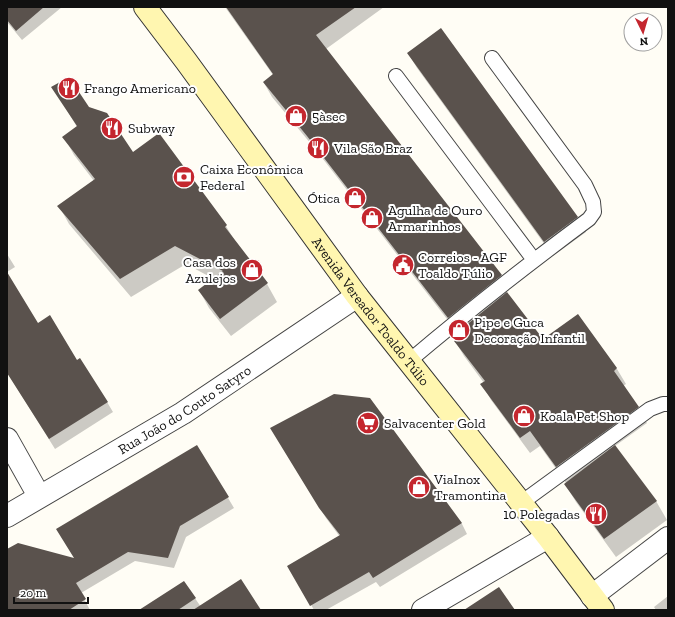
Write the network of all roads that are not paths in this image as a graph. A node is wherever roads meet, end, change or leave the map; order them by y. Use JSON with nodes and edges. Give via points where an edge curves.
{"nodes":[{"id":1,"x":145,"y":7,"type":"edge"},
{"id":2,"x":492,"y":58,"type":"dead end"},
{"id":3,"x":396,"y":76,"type":"dead end"},
{"id":4,"x":534,"y":260,"type":"junction"},
{"id":5,"x":357,"y":296,"type":"junction"},
{"id":6,"x":408,"y":362,"type":"junction"},
{"id":7,"x":668,"y":404,"type":"edge"},
{"id":8,"x":7,"y":439,"type":"edge"},
{"id":9,"x":39,"y":496,"type":"junction"},
{"id":10,"x":521,"y":503,"type":"junction"},
{"id":11,"x":7,"y":516,"type":"edge"},
{"id":12,"x":548,"y":537,"type":"junction"},
{"id":13,"x":668,"y":538,"type":"edge"},
{"id":14,"x":598,"y":603,"type":"edge"},
{"id":15,"x":423,"y":610,"type":"edge"}],
"edges":[{"from":1,"to":5,"type":"main road","name":"Avenida Vereador Toaldo Túlio"},
{"from":2,"to":4,"type":"lane","via":[[585,185],[593,202],[594,212],[589,219]]},
{"from":3,"to":4,"type":"lane"},
{"from":4,"to":6,"type":"lane"},
{"from":5,"to":6,"type":"main road","name":"Avenida Vereador Toaldo Túlio"},
{"from":5,"to":9,"type":"street","name":"Rua João do Couto Satyro","via":[[183,413]]},
{"from":6,"to":10,"type":"main road","name":"Avenida Vereador Toaldo Túlio"},
{"from":7,"to":10,"type":"lane","via":[[650,409]]},
{"from":8,"to":9,"type":"street"},
{"from":9,"to":11,"type":"street","name":"Rua João do Couto Satyro"},
{"from":10,"to":12,"type":"main road","name":"Avenida Vereador Toaldo Túlio"},
{"from":12,"to":14,"type":"main road","name":"Avenida Vereador Toaldo Túlio"},
{"from":12,"to":15,"type":"street"},
{"from":13,"to":14,"type":"street"}]}
